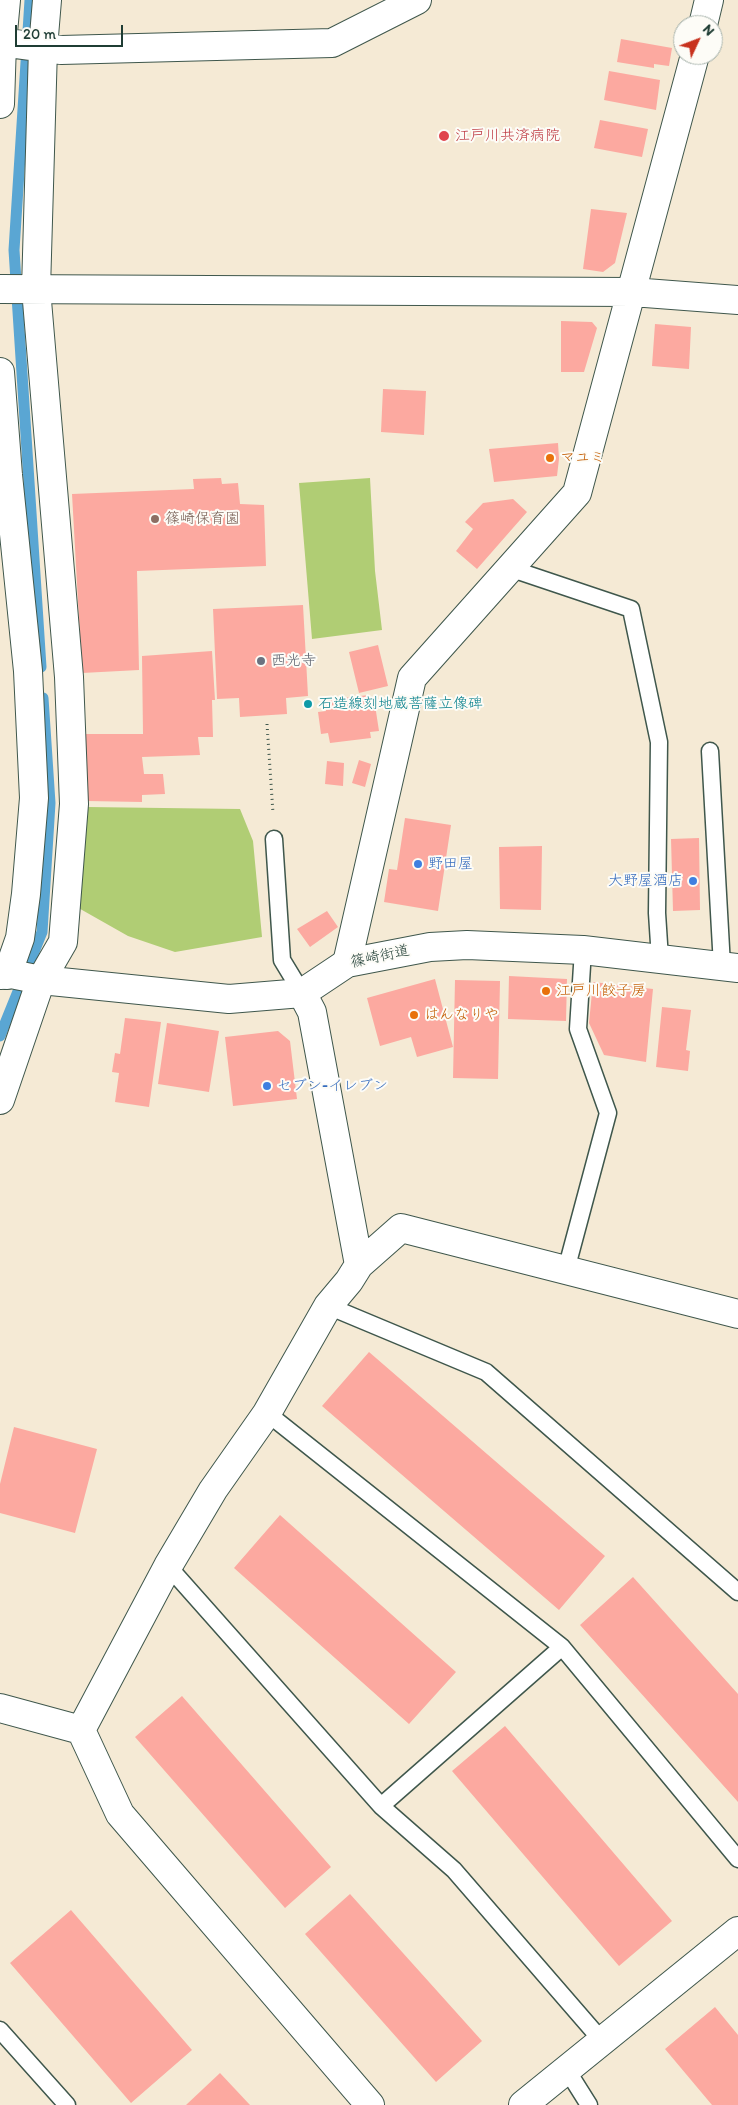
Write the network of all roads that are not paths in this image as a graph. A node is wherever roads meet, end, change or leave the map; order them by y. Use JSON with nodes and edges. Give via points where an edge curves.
{"nodes":[{"id":1,"x":6,"y":0,"type":"edge"},
{"id":2,"x":47,"y":0,"type":"edge"},
{"id":3,"x":417,"y":0,"type":"edge"},
{"id":4,"x":709,"y":0,"type":"edge"},
{"id":5,"x":705,"y":15,"type":"edge"},
{"id":6,"x":18,"y":45,"type":"edge"},
{"id":7,"x":692,"y":65,"type":"edge"},
{"id":8,"x":0,"y":104,"type":"edge"},
{"id":9,"x":16,"y":289,"type":"edge"},
{"id":10,"x":632,"y":292,"type":"junction"},
{"id":11,"x":738,"y":300,"type":"edge"},
{"id":12,"x":0,"y":372,"type":"edge"},
{"id":13,"x":4,"y":475,"type":"edge"},
{"id":14,"x":509,"y":568,"type":"junction"},
{"id":15,"x":710,"y":751,"type":"dead end"},
{"id":16,"x":274,"y":838,"type":"road end"},
{"id":17,"x":583,"y":950,"type":"junction"},
{"id":18,"x":660,"y":959,"type":"junction"},
{"id":19,"x":347,"y":963,"type":"junction"},
{"id":20,"x":730,"y":967,"type":"edge"},
{"id":21,"x":18,"y":977,"type":"edge"},
{"id":22,"x":302,"y":993,"type":"junction"},
{"id":23,"x":0,"y":1100,"type":"edge"},
{"id":24,"x":359,"y":1265,"type":"junction"},
{"id":25,"x":566,"y":1270,"type":"junction"},
{"id":26,"x":328,"y":1306,"type":"junction"},
{"id":27,"x":738,"y":1314,"type":"edge"},
{"id":28,"x":267,"y":1413,"type":"junction"},
{"id":29,"x":168,"y":1566,"type":"junction"},
{"id":30,"x":738,"y":1592,"type":"edge"},
{"id":31,"x":562,"y":1647,"type":"junction"},
{"id":32,"x":0,"y":1708,"type":"edge"},
{"id":33,"x":81,"y":1730,"type":"junction"},
{"id":34,"x":381,"y":1806,"type":"junction"},
{"id":35,"x":738,"y":1859,"type":"edge"},
{"id":36,"x":737,"y":1933,"type":"edge"},
{"id":37,"x":0,"y":2030,"type":"edge"},
{"id":38,"x":602,"y":2042,"type":"junction"},
{"id":39,"x":567,"y":2070,"type":"junction"},
{"id":40,"x":67,"y":2105,"type":"edge"},
{"id":41,"x":370,"y":2105,"type":"edge"},
{"id":42,"x":523,"y":2105,"type":"edge"},
{"id":43,"x":589,"y":2105,"type":"edge"}],
"edges":[{"from":1,"to":6,"type":"street"},
{"from":2,"to":6,"type":"street"},
{"from":3,"to":6,"type":"street","via":[[332,43],[61,50]]},
{"from":4,"to":5,"type":"street"},
{"from":6,"to":8,"type":"street"},
{"from":6,"to":9,"type":"street"},
{"from":7,"to":10,"type":"street"},
{"from":9,"to":10,"type":"street"},
{"from":9,"to":21,"type":"street","via":[[69,677],[74,804],[63,942]]},
{"from":10,"to":11,"type":"street"},
{"from":10,"to":14,"type":"street","via":[[577,493]]},
{"from":12,"to":13,"type":"street"},
{"from":13,"to":21,"type":"street","via":[[28,671],[34,798],[18,945]]},
{"from":14,"to":18,"type":"lane","via":[[631,609],[659,742],[657,913]]},
{"from":14,"to":19,"type":"street","via":[[412,678]]},
{"from":15,"to":20,"type":"lane"},
{"from":16,"to":22,"type":"lane","via":[[282,960]]},
{"from":17,"to":18,"type":"street","name":"篠崎街道"},
{"from":17,"to":19,"type":"street","name":"篠崎街道","via":[[430,947]]},
{"from":17,"to":25,"type":"lane","via":[[578,1029],[608,1113]]},
{"from":18,"to":20,"type":"street","name":"篠崎街道"},
{"from":19,"to":22,"type":"street","name":"篠崎街道"},
{"from":21,"to":22,"type":"street","name":"篠崎街道","via":[[229,999]]},
{"from":21,"to":23,"type":"street"},
{"from":22,"to":24,"type":"street","via":[[312,1012]]},
{"from":24,"to":25,"type":"street","via":[[402,1228]]},
{"from":24,"to":26,"type":"street"},
{"from":25,"to":27,"type":"street"},
{"from":26,"to":28,"type":"street"},
{"from":26,"to":30,"type":"lane","via":[[486,1372]]},
{"from":28,"to":29,"type":"street","via":[[212,1490]]},
{"from":28,"to":31,"type":"lane"},
{"from":29,"to":33,"type":"street"},
{"from":29,"to":34,"type":"lane"},
{"from":31,"to":34,"type":"lane"},
{"from":31,"to":35,"type":"lane"},
{"from":32,"to":33,"type":"street"},
{"from":33,"to":41,"type":"street","via":[[120,1814]]},
{"from":34,"to":38,"type":"lane","via":[[454,1870]]},
{"from":36,"to":38,"type":"street"},
{"from":37,"to":40,"type":"lane"},
{"from":38,"to":39,"type":"street"},
{"from":39,"to":42,"type":"street"},
{"from":39,"to":43,"type":"lane"}]}
